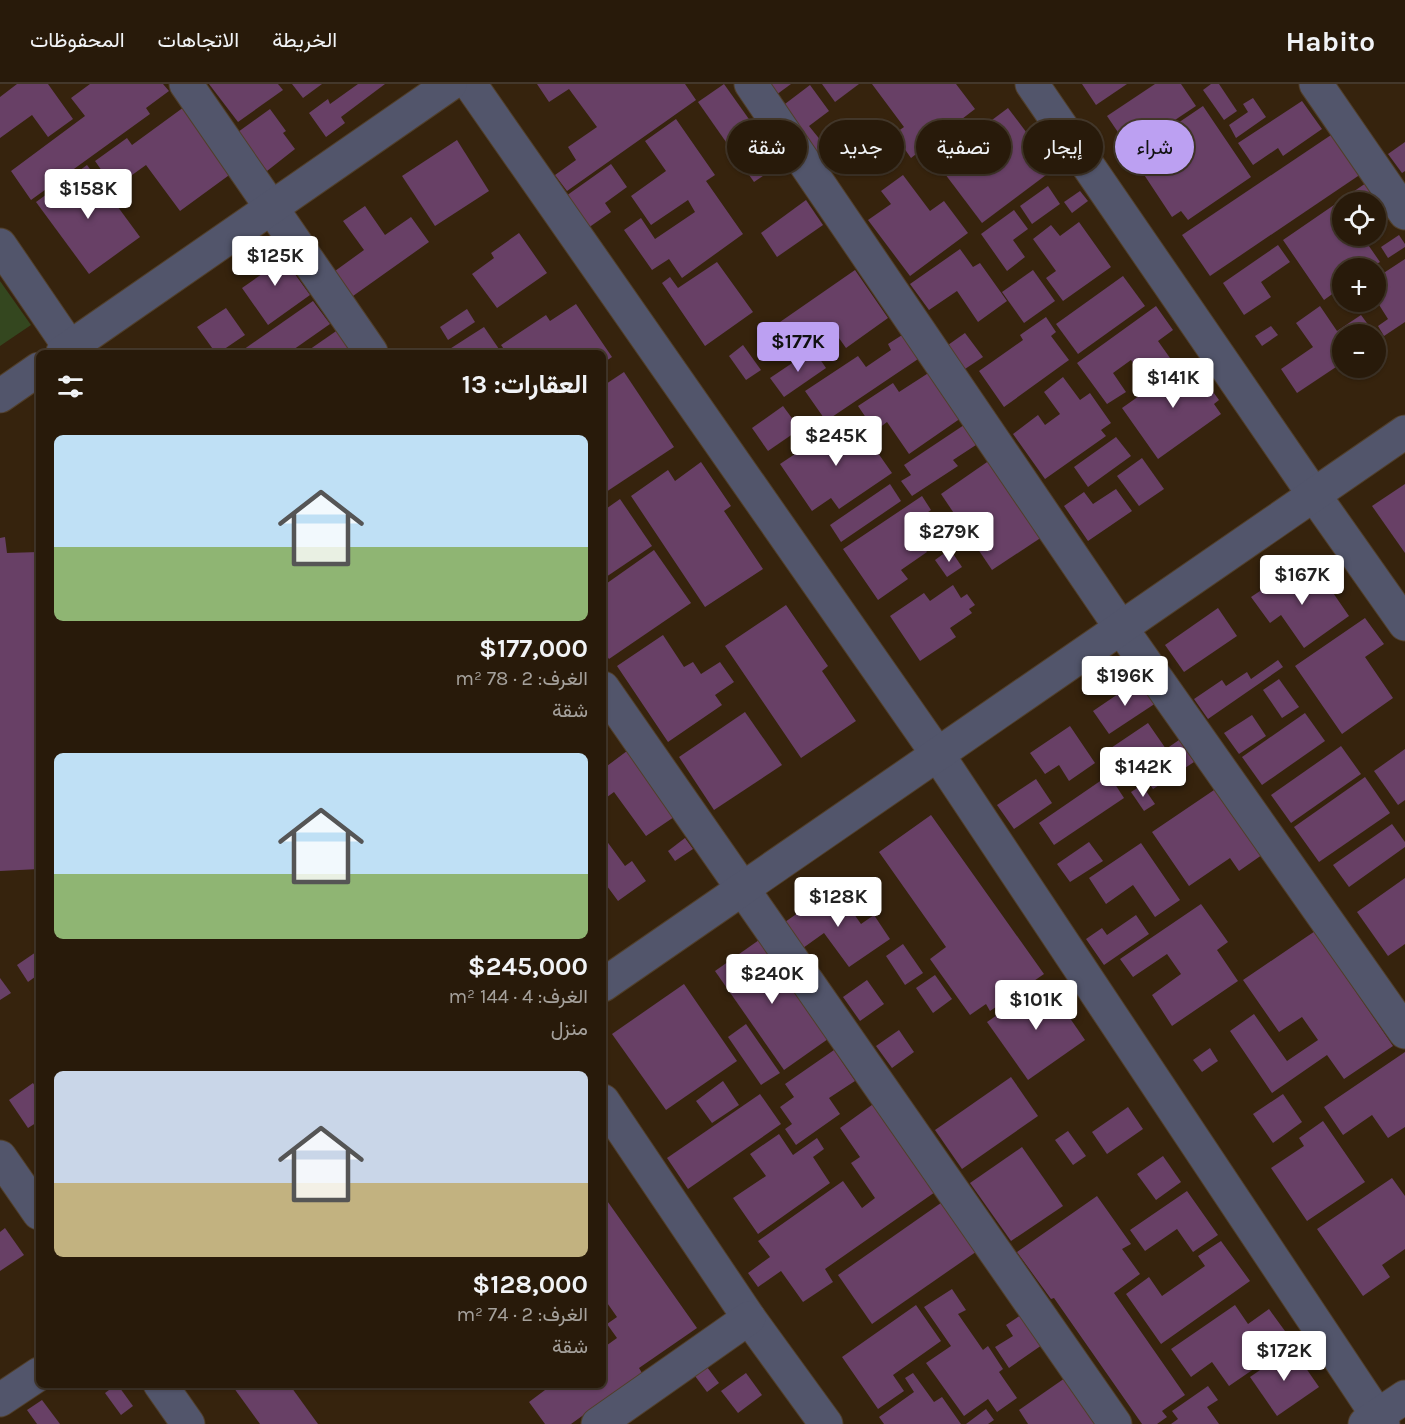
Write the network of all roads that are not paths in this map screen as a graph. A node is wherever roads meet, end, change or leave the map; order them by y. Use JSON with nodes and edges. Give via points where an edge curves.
{"nodes":[{"id":1,"x":186,"y":84,"type":"edge"},
{"id":2,"x":450,"y":84,"type":"edge"},
{"id":3,"x":470,"y":84,"type":"edge"},
{"id":4,"x":751,"y":84,"type":"edge"},
{"id":5,"x":1032,"y":84,"type":"edge"},
{"id":6,"x":1316,"y":84,"type":"edge"},
{"id":7,"x":271,"y":208,"type":"junction"},
{"id":8,"x":1405,"y":213,"type":"edge"},
{"id":9,"x":0,"y":245,"type":"edge"},
{"id":10,"x":68,"y":350,"type":"edge"},
{"id":11,"x":70,"y":350,"type":"edge"},
{"id":12,"x":370,"y":350,"type":"edge"},
{"id":13,"x":36,"y":371,"type":"edge"},
{"id":14,"x":0,"y":396,"type":"edge"},
{"id":15,"x":1405,"y":432,"type":"edge"},
{"id":16,"x":1314,"y":495,"type":"junction"},
{"id":17,"x":1405,"y":624,"type":"edge"},
{"id":18,"x":1120,"y":628,"type":"junction"},
{"id":19,"x":606,"y":692,"type":"edge"},
{"id":20,"x":938,"y":755,"type":"junction"},
{"id":21,"x":742,"y":889,"type":"junction"},
{"id":22,"x":606,"y":983,"type":"edge"},
{"id":23,"x":1405,"y":1032,"type":"edge"},
{"id":24,"x":606,"y":1105,"type":"edge"},
{"id":25,"x":0,"y":1157,"type":"edge"},
{"id":26,"x":36,"y":1209,"type":"edge"},
{"id":27,"x":749,"y":1318,"type":"junction"},
{"id":28,"x":36,"y":1376,"type":"edge"},
{"id":29,"x":163,"y":1388,"type":"edge"},
{"id":30,"x":1405,"y":1397,"type":"edge"},
{"id":31,"x":0,"y":1400,"type":"edge"},
{"id":32,"x":1375,"y":1421,"type":"edge"},
{"id":33,"x":188,"y":1424,"type":"edge"},
{"id":34,"x":597,"y":1424,"type":"edge"},
{"id":35,"x":826,"y":1424,"type":"edge"},
{"id":36,"x":1115,"y":1424,"type":"edge"}],
"edges":[{"from":1,"to":7,"type":"street"},
{"from":2,"to":7,"type":"street"},
{"from":3,"to":20,"type":"street"},
{"from":4,"to":18,"type":"street"},
{"from":5,"to":16,"type":"street"},
{"from":6,"to":8,"type":"street"},
{"from":7,"to":11,"type":"street"},
{"from":7,"to":12,"type":"street"},
{"from":9,"to":10,"type":"street"},
{"from":13,"to":14,"type":"street"},
{"from":15,"to":16,"type":"street"},
{"from":16,"to":17,"type":"street"},
{"from":16,"to":18,"type":"street"},
{"from":18,"to":20,"type":"street"},
{"from":18,"to":23,"type":"street"},
{"from":19,"to":21,"type":"street"},
{"from":20,"to":21,"type":"street"},
{"from":20,"to":32,"type":"street"},
{"from":21,"to":22,"type":"street"},
{"from":21,"to":36,"type":"street"},
{"from":24,"to":27,"type":"street"},
{"from":25,"to":26,"type":"street"},
{"from":27,"to":34,"type":"street"},
{"from":27,"to":35,"type":"street"},
{"from":28,"to":31,"type":"street"},
{"from":29,"to":33,"type":"street"},
{"from":30,"to":32,"type":"street"}]}
